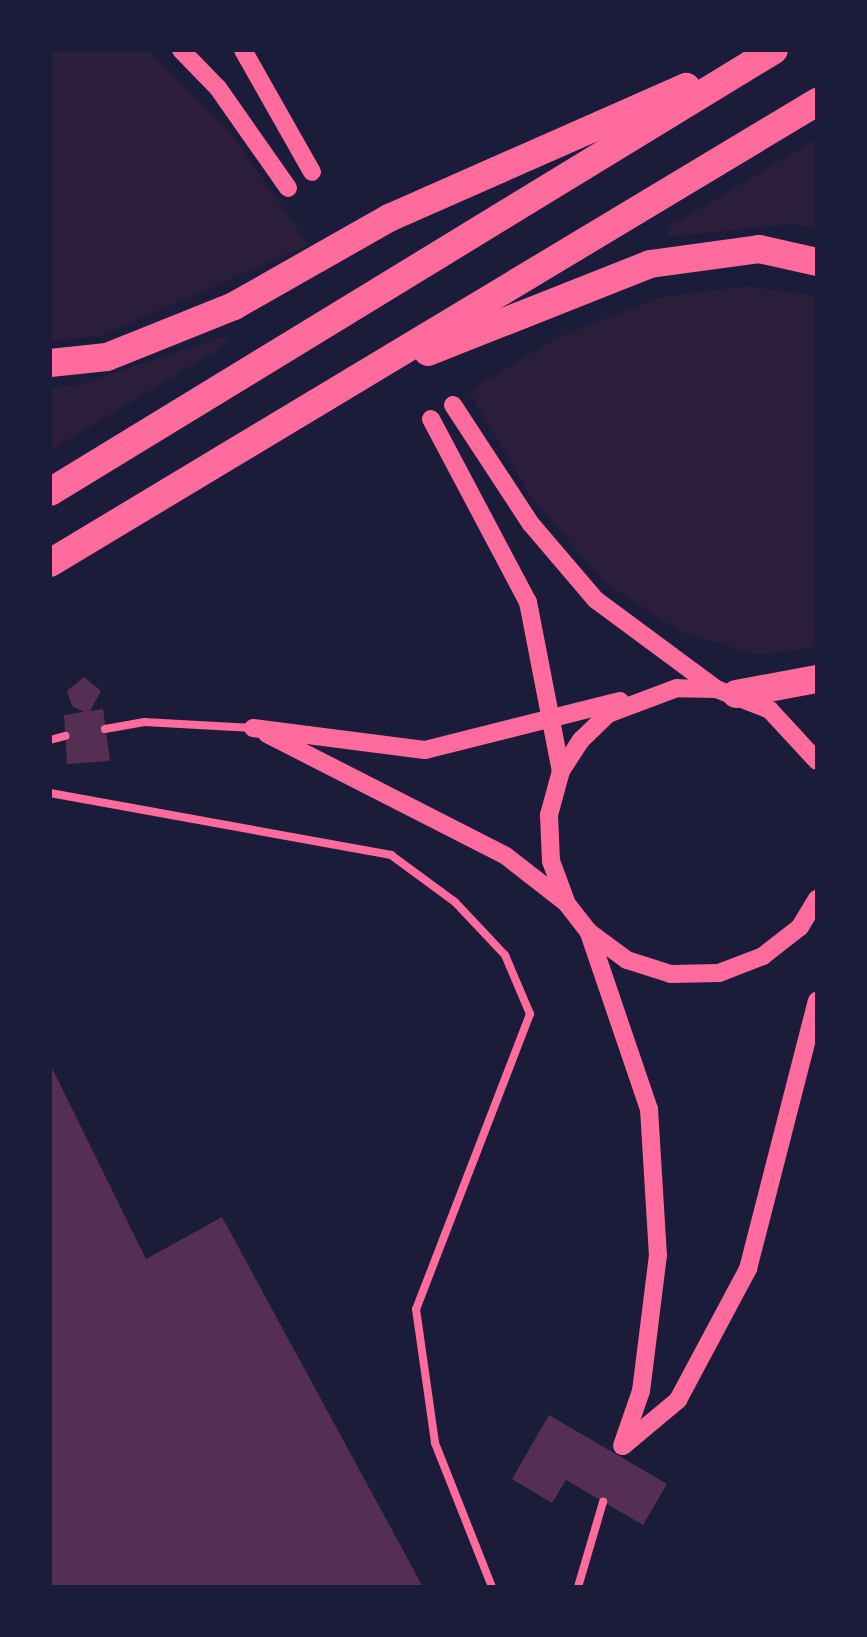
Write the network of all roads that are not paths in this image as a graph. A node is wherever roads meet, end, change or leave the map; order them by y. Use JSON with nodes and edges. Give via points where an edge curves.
{"nodes":[{"id":1,"x":181,"y":50,"type":"edge"},
{"id":2,"x":243,"y":50,"type":"edge"},
{"id":3,"x":772,"y":50,"type":"edge"},
{"id":4,"x":817,"y":102,"type":"edge"},
{"id":5,"x":312,"y":172,"type":"dead end"},
{"id":6,"x":288,"y":188,"type":"dead end"},
{"id":7,"x":817,"y":262,"type":"edge"},
{"id":8,"x":50,"y":363,"type":"edge"},
{"id":9,"x":366,"y":376,"type":"junction"},
{"id":10,"x":454,"y":405,"type":"dead end"},
{"id":11,"x":431,"y":420,"type":"dead end"},
{"id":12,"x":50,"y":492,"type":"edge"},
{"id":13,"x":50,"y":563,"type":"edge"},
{"id":14,"x":817,"y":679,"type":"edge"},
{"id":15,"x":726,"y":691,"type":"junction"},
{"id":16,"x":641,"y":696,"type":"junction"},
{"id":17,"x":551,"y":716,"type":"junction"},
{"id":18,"x":253,"y":728,"type":"junction"},
{"id":19,"x":105,"y":730,"type":"dead end"},
{"id":20,"x":65,"y":736,"type":"dead end"},
{"id":21,"x":50,"y":740,"type":"edge"},
{"id":22,"x":817,"y":760,"type":"edge"},
{"id":23,"x":561,"y":771,"type":"junction"},
{"id":24,"x":50,"y":793,"type":"edge"},
{"id":25,"x":817,"y":900,"type":"edge"},
{"id":26,"x":567,"y":904,"type":"junction"},
{"id":27,"x":589,"y":932,"type":"junction"},
{"id":28,"x":817,"y":1000,"type":"edge"},
{"id":29,"x":603,"y":1502,"type":"dead end"},
{"id":30,"x":492,"y":1587,"type":"edge"},
{"id":31,"x":578,"y":1587,"type":"edge"}],
"edges":[{"from":1,"to":6,"type":"street","via":[[218,88]]},
{"from":2,"to":5,"type":"street"},
{"from":3,"to":8,"type":"highway","via":[[389,218],[234,306],[107,357]]},
{"from":3,"to":12,"type":"highway"},
{"from":4,"to":9,"type":"highway"},
{"from":7,"to":9,"type":"highway","via":[[759,250],[650,264]]},
{"from":9,"to":13,"type":"highway"},
{"from":10,"to":15,"type":"street","via":[[532,524],[596,600]]},
{"from":11,"to":17,"type":"street","via":[[528,602]]},
{"from":14,"to":15,"type":"highway"},
{"from":15,"to":16,"type":"street"},
{"from":15,"to":22,"type":"street","via":[[770,710]]},
{"from":16,"to":17,"type":"street"},
{"from":16,"to":23,"type":"street","via":[[608,714]]},
{"from":17,"to":18,"type":"street","via":[[425,750]]},
{"from":17,"to":23,"type":"street"},
{"from":18,"to":19,"type":"lane","via":[[144,722]]},
{"from":18,"to":26,"type":"street","via":[[506,856]]},
{"from":20,"to":21,"type":"lane"},
{"from":23,"to":26,"type":"street","via":[[548,815],[551,861]]},
{"from":24,"to":30,"type":"lane","via":[[391,856],[455,902],[505,955],[530,1014],[416,1309],[435,1443]]},
{"from":25,"to":27,"type":"street","via":[[800,926],[763,956],[719,973],[672,974],[626,960]]},
{"from":26,"to":27,"type":"street"},
{"from":27,"to":28,"type":"street","via":[[650,1127],[658,1255],[641,1390],[620,1451],[678,1400],[748,1269]]},
{"from":29,"to":31,"type":"lane"}]}
